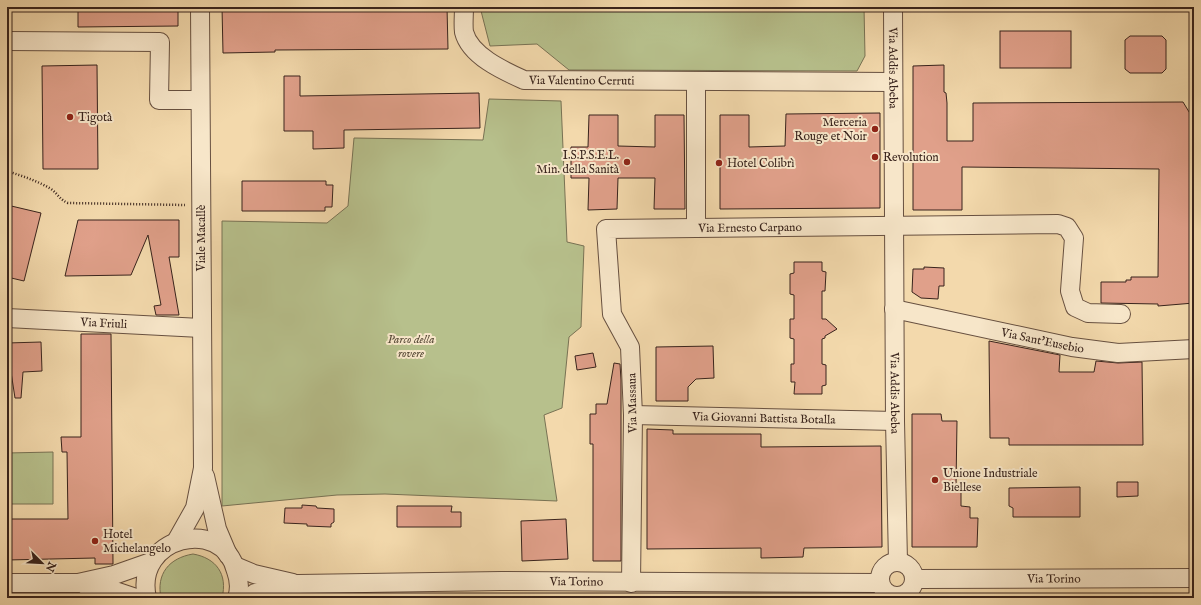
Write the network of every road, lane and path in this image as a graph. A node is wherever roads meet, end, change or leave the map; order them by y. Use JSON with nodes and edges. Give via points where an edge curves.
{"nodes":[{"id":1,"x":200,"y":7,"type":"edge"},
{"id":2,"x":464,"y":7,"type":"edge"},
{"id":3,"x":893,"y":7,"type":"edge"},
{"id":4,"x":7,"y":41,"type":"edge"},
{"id":5,"x":696,"y":81,"type":"junction"},
{"id":6,"x":893,"y":82,"type":"junction"},
{"id":7,"x":200,"y":100,"type":"junction"},
{"id":8,"x":7,"y":171,"type":"edge"},
{"id":9,"x":201,"y":205,"type":"junction"},
{"id":10,"x":893,"y":225,"type":"junction"},
{"id":11,"x":606,"y":228,"type":"joint"},
{"id":12,"x":696,"y":228,"type":"junction"},
{"id":13,"x":894,"y":309,"type":"junction"},
{"id":14,"x":1121,"y":314,"type":"dead end"},
{"id":15,"x":7,"y":318,"type":"edge"},
{"id":16,"x":202,"y":328,"type":"junction"},
{"id":17,"x":1194,"y":349,"type":"edge"},
{"id":18,"x":633,"y":415,"type":"junction"},
{"id":19,"x":895,"y":421,"type":"junction"},
{"id":20,"x":203,"y":468,"type":"junction"},
{"id":21,"x":178,"y":540,"type":"junction"},
{"id":22,"x":232,"y":561,"type":"junction"},
{"id":23,"x":151,"y":562,"type":"junction"},
{"id":24,"x":898,"y":562,"type":"junction"},
{"id":25,"x":1194,"y":578,"type":"edge"},
{"id":26,"x":914,"y":579,"type":"junction"},
{"id":27,"x":78,"y":583,"type":"junction"},
{"id":28,"x":631,"y":583,"type":"junction"},
{"id":29,"x":879,"y":583,"type":"junction"},
{"id":30,"x":7,"y":584,"type":"edge"},
{"id":31,"x":298,"y":584,"type":"junction"},
{"id":32,"x":501,"y":590,"type":"edge"},
{"id":33,"x":899,"y":597,"type":"edge"},
{"id":34,"x":136,"y":598,"type":"edge"},
{"id":35,"x":147,"y":598,"type":"edge"},
{"id":36,"x":237,"y":598,"type":"edge"},
{"id":37,"x":248,"y":598,"type":"edge"}],
"edges":[{"from":1,"to":7,"type":"street","name":"Viale Macallè"},
{"from":2,"to":5,"type":"street","name":"Via Valentino Cerruti","via":[[464,33],[476,52],[500,69],[524,80]]},
{"from":3,"to":6,"type":"street","name":"Via Addis Abeba"},
{"from":4,"to":7,"type":"street","via":[[160,42],[159,100]]},
{"from":5,"to":6,"type":"street","name":"Via Valentino Cerruti"},
{"from":5,"to":12,"type":"street"},
{"from":6,"to":10,"type":"street","name":"Via Addis Abeba"},
{"from":7,"to":9,"type":"street","name":"Viale Macallè"},
{"from":8,"to":9,"type":"path","via":[[53,190],[60,200],[68,203]]},
{"from":9,"to":16,"type":"street","name":"Viale Macallè"},
{"from":10,"to":12,"type":"street","name":"Via Ernesto Carpano"},
{"from":10,"to":13,"type":"street","name":"Via Addis Abeba"},
{"from":10,"to":14,"type":"street","via":[[1058,224],[1067,227],[1074,238],[1070,291],[1075,307],[1088,313]]},
{"from":11,"to":12,"type":"street","name":"Via Ernesto Carpano"},
{"from":11,"to":18,"type":"street","name":"Via Massaua","via":[[612,314],[630,347]]},
{"from":13,"to":17,"type":"street","name":"Via Sant'Eusebio","via":[[1072,347],[1118,353]]},
{"from":13,"to":19,"type":"street","name":"Via Addis Abeba"},
{"from":15,"to":16,"type":"street","name":"Via Friuli"},
{"from":16,"to":20,"type":"street","name":"Viale Macallè"},
{"from":18,"to":19,"type":"street","name":"Via Giovanni Battista Botalla"},
{"from":18,"to":28,"type":"street","name":"Via Massaua"},
{"from":19,"to":24,"type":"street","name":"Via Addis Abeba"},
{"from":20,"to":21,"type":"street","name":"Viale Macallè","via":[[195,508]]},
{"from":20,"to":22,"type":"street","name":"Viale Macallè","via":[[217,529]]},
{"from":21,"to":22,"type":"street","name":"Via Torino","via":[[205,540],[218,546]]},
{"from":21,"to":23,"type":"street","via":[[158,553]]},
{"from":22,"to":31,"type":"street","name":"Via Torino","via":[[254,574]]},
{"from":22,"to":36,"type":"street","name":"Viale Macallè","via":[[239,580]]},
{"from":23,"to":27,"type":"street","via":[[114,575]]},
{"from":23,"to":35,"type":"street","via":[[146,576]]},
{"from":24,"to":26,"type":"street","via":[[911,569]]},
{"from":24,"to":29,"type":"street","via":[[884,569]]},
{"from":25,"to":26,"type":"street","name":"Via Torino"},
{"from":26,"to":33,"type":"street","via":[[910,591]]},
{"from":27,"to":30,"type":"street"},
{"from":27,"to":34,"type":"street"},
{"from":28,"to":29,"type":"street","name":"Via Torino"},
{"from":28,"to":32,"type":"street","name":"Via Torino"},
{"from":29,"to":33,"type":"street","via":[[888,593]]},
{"from":31,"to":32,"type":"street","name":"Via Torino"},
{"from":31,"to":37,"type":"street","name":"Via Torino","via":[[255,593]]}]}
